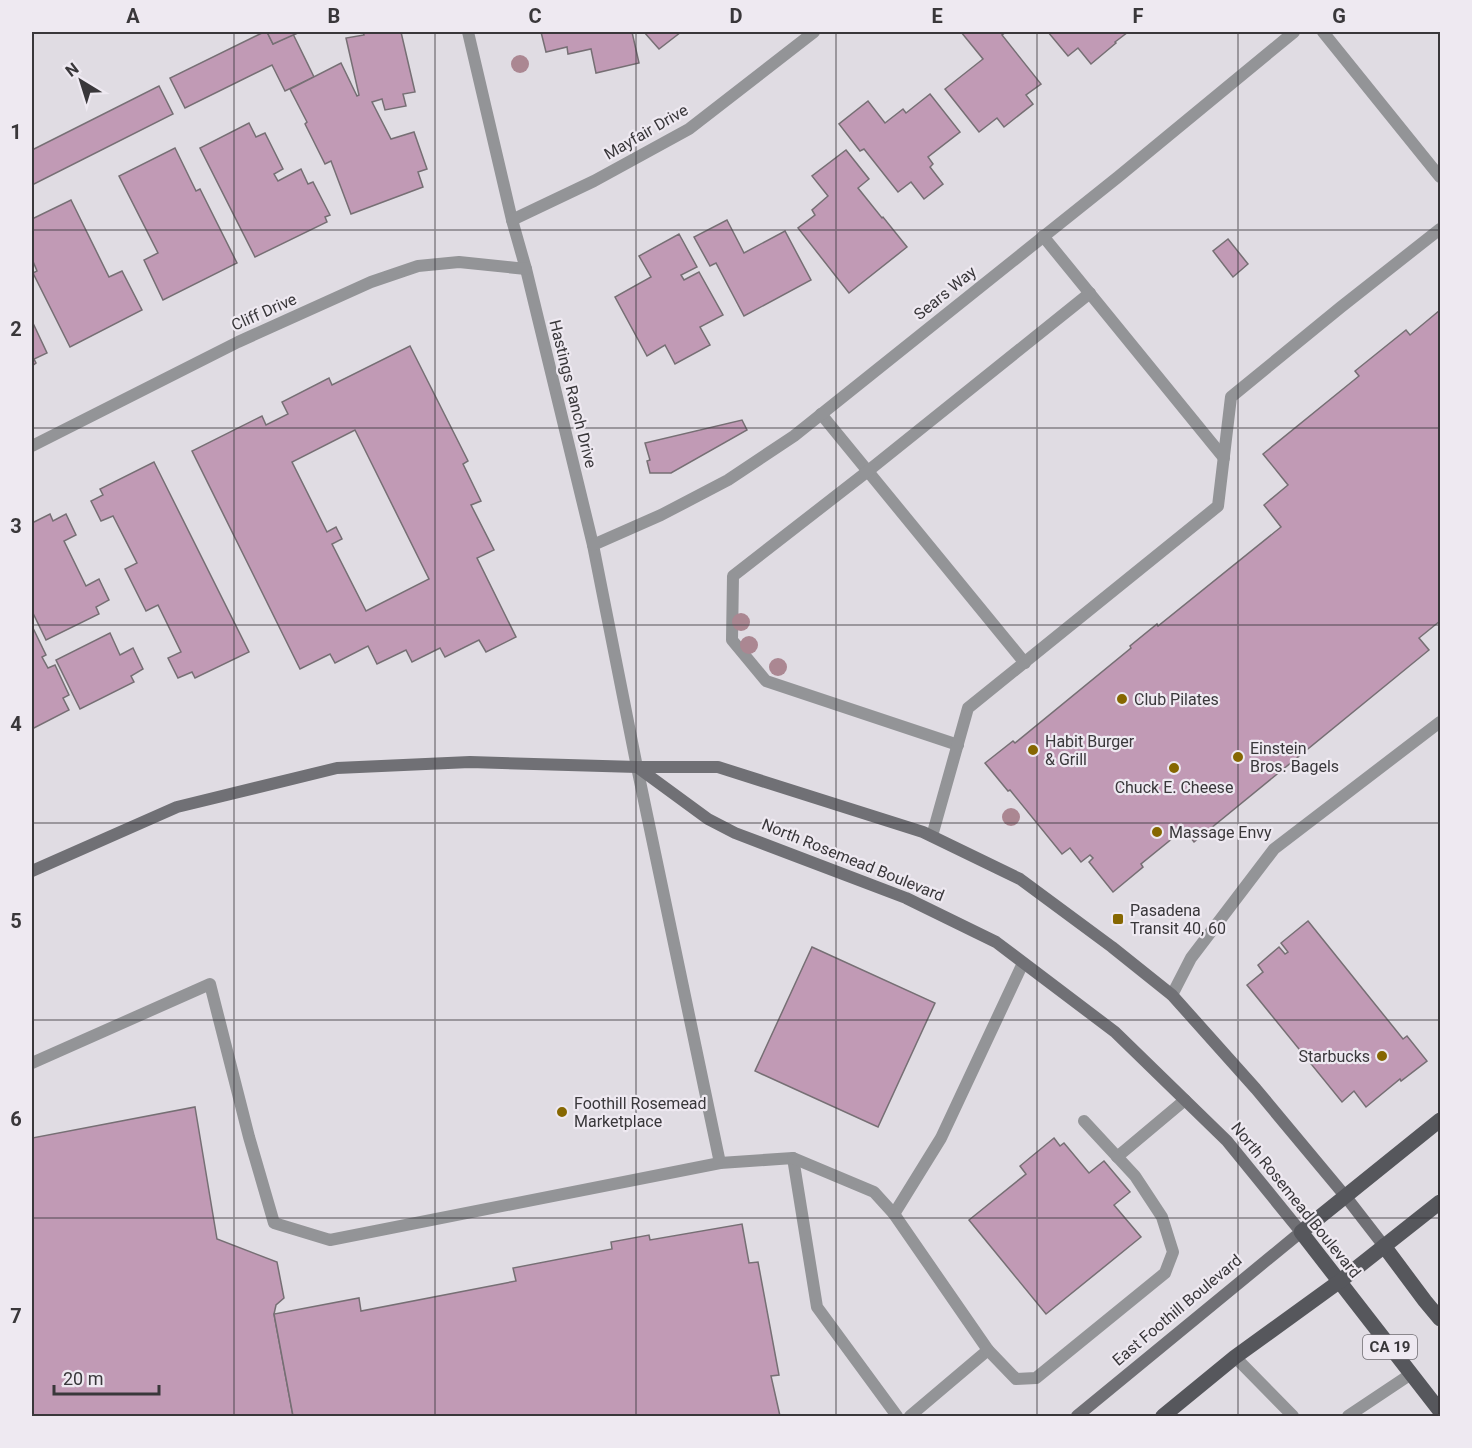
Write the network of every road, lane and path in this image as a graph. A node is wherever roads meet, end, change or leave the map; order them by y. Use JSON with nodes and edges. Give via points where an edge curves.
{"nodes":[{"id":1,"x":468,"y":32,"type":"edge"},
{"id":2,"x":814,"y":32,"type":"edge"},
{"id":3,"x":1294,"y":32,"type":"edge"},
{"id":4,"x":1323,"y":32,"type":"edge"},
{"id":5,"x":1440,"y":177,"type":"edge"},
{"id":6,"x":512,"y":220,"type":"junction"},
{"id":7,"x":1440,"y":229,"type":"edge"},
{"id":8,"x":1043,"y":236,"type":"junction"},
{"id":9,"x":526,"y":269,"type":"junction"},
{"id":10,"x":1090,"y":293,"type":"junction"},
{"id":11,"x":821,"y":414,"type":"junction"},
{"id":12,"x":32,"y":446,"type":"edge"},
{"id":13,"x":1224,"y":458,"type":"junction"},
{"id":14,"x":868,"y":471,"type":"junction"},
{"id":15,"x":593,"y":545,"type":"junction"},
{"id":16,"x":1025,"y":663,"type":"junction"},
{"id":17,"x":1440,"y":722,"type":"edge"},
{"id":18,"x":958,"y":745,"type":"junction"},
{"id":19,"x":637,"y":767,"type":"junction"},
{"id":20,"x":932,"y":836,"type":"junction"},
{"id":21,"x":32,"y":872,"type":"edge"},
{"id":22,"x":1023,"y":963,"type":"junction"},
{"id":23,"x":1172,"y":995,"type":"junction"},
{"id":24,"x":32,"y":1064,"type":"edge"},
{"id":25,"x":1185,"y":1100,"type":"junction"},
{"id":26,"x":1440,"y":1120,"type":"edge"},
{"id":27,"x":1084,"y":1121,"type":"dead end"},
{"id":28,"x":1117,"y":1157,"type":"junction"},
{"id":29,"x":793,"y":1158,"type":"junction"},
{"id":30,"x":720,"y":1163,"type":"junction"},
{"id":31,"x":1346,"y":1197,"type":"junction"},
{"id":32,"x":1440,"y":1202,"type":"edge"},
{"id":33,"x":894,"y":1214,"type":"junction"},
{"id":34,"x":1300,"y":1232,"type":"junction"},
{"id":35,"x":1384,"y":1246,"type":"junction"},
{"id":36,"x":1340,"y":1281,"type":"junction"},
{"id":37,"x":1440,"y":1319,"type":"edge"},
{"id":38,"x":988,"y":1350,"type":"junction"},
{"id":39,"x":1235,"y":1357,"type":"junction"},
{"id":40,"x":1411,"y":1374,"type":"junction"},
{"id":41,"x":1440,"y":1411,"type":"edge"},
{"id":42,"x":897,"y":1416,"type":"edge"},
{"id":43,"x":910,"y":1416,"type":"edge"},
{"id":44,"x":1077,"y":1416,"type":"edge"},
{"id":45,"x":1163,"y":1416,"type":"edge"},
{"id":46,"x":1293,"y":1416,"type":"edge"},
{"id":47,"x":1348,"y":1416,"type":"edge"}],
"edges":[{"from":1,"to":6,"type":"street","name":"Hastings Ranch Drive"},
{"from":2,"to":6,"type":"street","name":"Mayfair Drive","via":[[689,129]]},
{"from":3,"to":8,"type":"street","name":"Sears Way"},
{"from":4,"to":5,"type":"street"},
{"from":6,"to":9,"type":"street","name":"Hastings Ranch Drive"},
{"from":7,"to":13,"type":"street","via":[[1231,397]]},
{"from":8,"to":10,"type":"street"},
{"from":8,"to":11,"type":"street","name":"Sears Way"},
{"from":9,"to":12,"type":"street","name":"Cliff Drive","via":[[459,262],[418,266],[371,282],[238,342]]},
{"from":9,"to":15,"type":"street","name":"Hastings Ranch Drive"},
{"from":10,"to":13,"type":"street"},
{"from":10,"to":14,"type":"street"},
{"from":11,"to":14,"type":"street"},
{"from":11,"to":15,"type":"street","name":"Sears Way","via":[[728,480]]},
{"from":13,"to":16,"type":"street","via":[[1218,506]]},
{"from":14,"to":16,"type":"street"},
{"from":14,"to":18,"type":"street","via":[[733,576],[732,640],[766,681]]},
{"from":15,"to":19,"type":"street","name":"Hastings Ranch Drive"},
{"from":16,"to":18,"type":"street","via":[[968,708]]},
{"from":17,"to":23,"type":"street","via":[[1274,849],[1191,958]]},
{"from":18,"to":20,"type":"street"},
{"from":19,"to":20,"type":"main road","via":[[718,767]]},
{"from":19,"to":21,"type":"main road","via":[[470,762],[337,768],[177,807]]},
{"from":19,"to":22,"type":"main road","name":"North Rosemead Boulevard","via":[[708,819],[735,833],[906,898],[996,942]]},
{"from":19,"to":30,"type":"street","name":"Hastings Ranch Drive"},
{"from":20,"to":23,"type":"main road","via":[[1020,879]]},
{"from":22,"to":25,"type":"main road","name":"North Rosemead Boulevard","via":[[1115,1032]]},
{"from":22,"to":33,"type":"street","via":[[941,1138]]},
{"from":23,"to":31,"type":"main road"},
{"from":24,"to":30,"type":"street","via":[[210,984],[274,1223],[330,1240]]},
{"from":25,"to":28,"type":"street"},
{"from":25,"to":34,"type":"main road","name":"North Rosemead Boulevard","via":[[1227,1141]]},
{"from":26,"to":31,"type":"main road"},
{"from":27,"to":28,"type":"street"},
{"from":28,"to":38,"type":"street","via":[[1162,1217],[1173,1252],[1165,1274],[1036,1378],[1016,1378]]},
{"from":29,"to":30,"type":"street"},
{"from":29,"to":33,"type":"street","via":[[874,1192]]},
{"from":29,"to":42,"type":"street","via":[[817,1307]]},
{"from":31,"to":34,"type":"main road"},
{"from":31,"to":35,"type":"main road"},
{"from":32,"to":35,"type":"main road"},
{"from":33,"to":38,"type":"street"},
{"from":34,"to":36,"type":"main road","name":"North Rosemead Boulevard","number":"CA 19"},
{"from":34,"to":44,"type":"main road","name":"East Foothill Boulevard"},
{"from":35,"to":36,"type":"main road"},
{"from":35,"to":37,"type":"main road"},
{"from":36,"to":39,"type":"main road"},
{"from":36,"to":40,"type":"main road","name":"North Rosemead Boulevard","number":"CA 19"},
{"from":38,"to":43,"type":"street"},
{"from":39,"to":45,"type":"main road"},
{"from":39,"to":46,"type":"street"},
{"from":40,"to":41,"type":"main road","name":"North Rosemead Boulevard","number":"CA 19"},
{"from":40,"to":47,"type":"street"}]}
